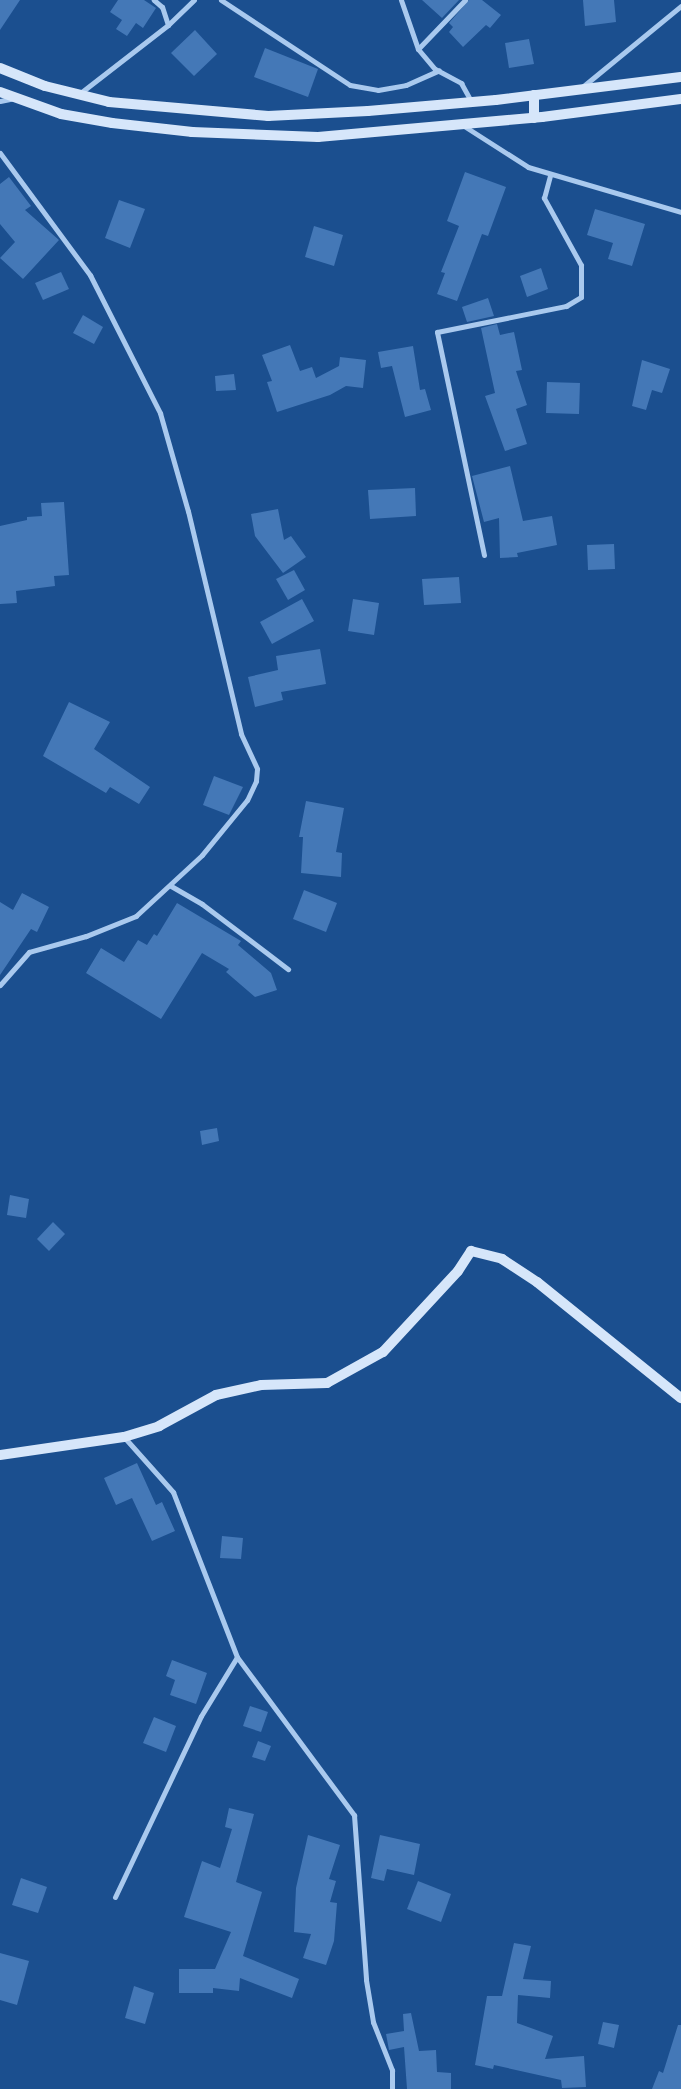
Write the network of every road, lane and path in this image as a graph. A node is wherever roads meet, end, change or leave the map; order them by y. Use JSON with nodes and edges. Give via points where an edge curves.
{"nodes":[{"id":1,"x":154,"y":0,"type":"edge"},
{"id":2,"x":194,"y":0,"type":"edge"},
{"id":3,"x":221,"y":0,"type":"edge"},
{"id":4,"x":401,"y":0,"type":"edge"},
{"id":5,"x":466,"y":0,"type":"edge"},
{"id":6,"x":681,"y":6,"type":"edge"},
{"id":7,"x":168,"y":25,"type":"junction"},
{"id":8,"x":418,"y":49,"type":"junction"},
{"id":9,"x":0,"y":68,"type":"edge"},
{"id":10,"x":439,"y":70,"type":"junction"},
{"id":11,"x":681,"y":77,"type":"edge"},
{"id":12,"x":580,"y":89,"type":"junction"},
{"id":13,"x":0,"y":92,"type":"edge"},
{"id":14,"x":78,"y":94,"type":"junction"},
{"id":15,"x":534,"y":95,"type":"junction"},
{"id":16,"x":16,"y":98,"type":"junction"},
{"id":17,"x":681,"y":100,"type":"edge"},
{"id":18,"x":0,"y":102,"type":"edge"},
{"id":19,"x":472,"y":102,"type":"junction"},
{"id":20,"x":534,"y":118,"type":"junction"},
{"id":21,"x":462,"y":124,"type":"junction"},
{"id":22,"x":0,"y":152,"type":"edge"},
{"id":23,"x":550,"y":175,"type":"junction"},
{"id":24,"x":681,"y":212,"type":"edge"},
{"id":25,"x":484,"y":555,"type":"dead end"},
{"id":26,"x":171,"y":886,"type":"junction"},
{"id":27,"x":288,"y":969,"type":"dead end"},
{"id":28,"x":0,"y":985,"type":"edge"},
{"id":29,"x":681,"y":1398,"type":"edge"},
{"id":30,"x":124,"y":1437,"type":"junction"},
{"id":31,"x":0,"y":1455,"type":"edge"},
{"id":32,"x":237,"y":1657,"type":"junction"},
{"id":33,"x":115,"y":1897,"type":"dead end"},
{"id":34,"x":392,"y":2089,"type":"edge"}],
"edges":[{"from":1,"to":7,"type":"street","via":[[162,8]]},
{"from":2,"to":7,"type":"street"},
{"from":3,"to":10,"type":"street","via":[[350,85],[378,90],[406,85]]},
{"from":4,"to":8,"type":"street"},
{"from":5,"to":8,"type":"street"},
{"from":6,"to":12,"type":"street"},
{"from":7,"to":14,"type":"street"},
{"from":8,"to":10,"type":"street"},
{"from":9,"to":14,"type":"main road","via":[[45,86]]},
{"from":10,"to":19,"type":"street","via":[[461,83]]},
{"from":11,"to":12,"type":"main road"},
{"from":12,"to":15,"type":"main road"},
{"from":13,"to":16,"type":"main road"},
{"from":14,"to":19,"type":"main road","via":[[108,102],[268,116]]},
{"from":15,"to":19,"type":"main road"},
{"from":15,"to":20,"type":"main road"},
{"from":16,"to":18,"type":"street"},
{"from":16,"to":21,"type":"main road","via":[[61,114],[258,136],[318,137]]},
{"from":17,"to":20,"type":"main road"},
{"from":20,"to":21,"type":"main road"},
{"from":21,"to":23,"type":"street","via":[[528,167]]},
{"from":22,"to":26,"type":"street","via":[[90,275],[160,413],[188,511],[241,734],[258,769],[247,800],[202,855]]},
{"from":23,"to":24,"type":"street"},
{"from":23,"to":25,"type":"street","via":[[544,198],[581,265],[581,297],[566,306],[438,332]]},
{"from":26,"to":27,"type":"street","via":[[202,904]]},
{"from":26,"to":28,"type":"street","via":[[136,916],[86,936],[29,952]]},
{"from":29,"to":30,"type":"main road","via":[[537,1282],[502,1259],[472,1251],[458,1271],[383,1352],[355,1369],[327,1383],[261,1385],[216,1395],[159,1426]]},
{"from":30,"to":31,"type":"main road"},
{"from":30,"to":32,"type":"street","via":[[173,1492]]},
{"from":32,"to":33,"type":"street","via":[[201,1716]]},
{"from":32,"to":34,"type":"street","via":[[354,1816],[366,1980],[373,2022],[392,2070]]}]}
